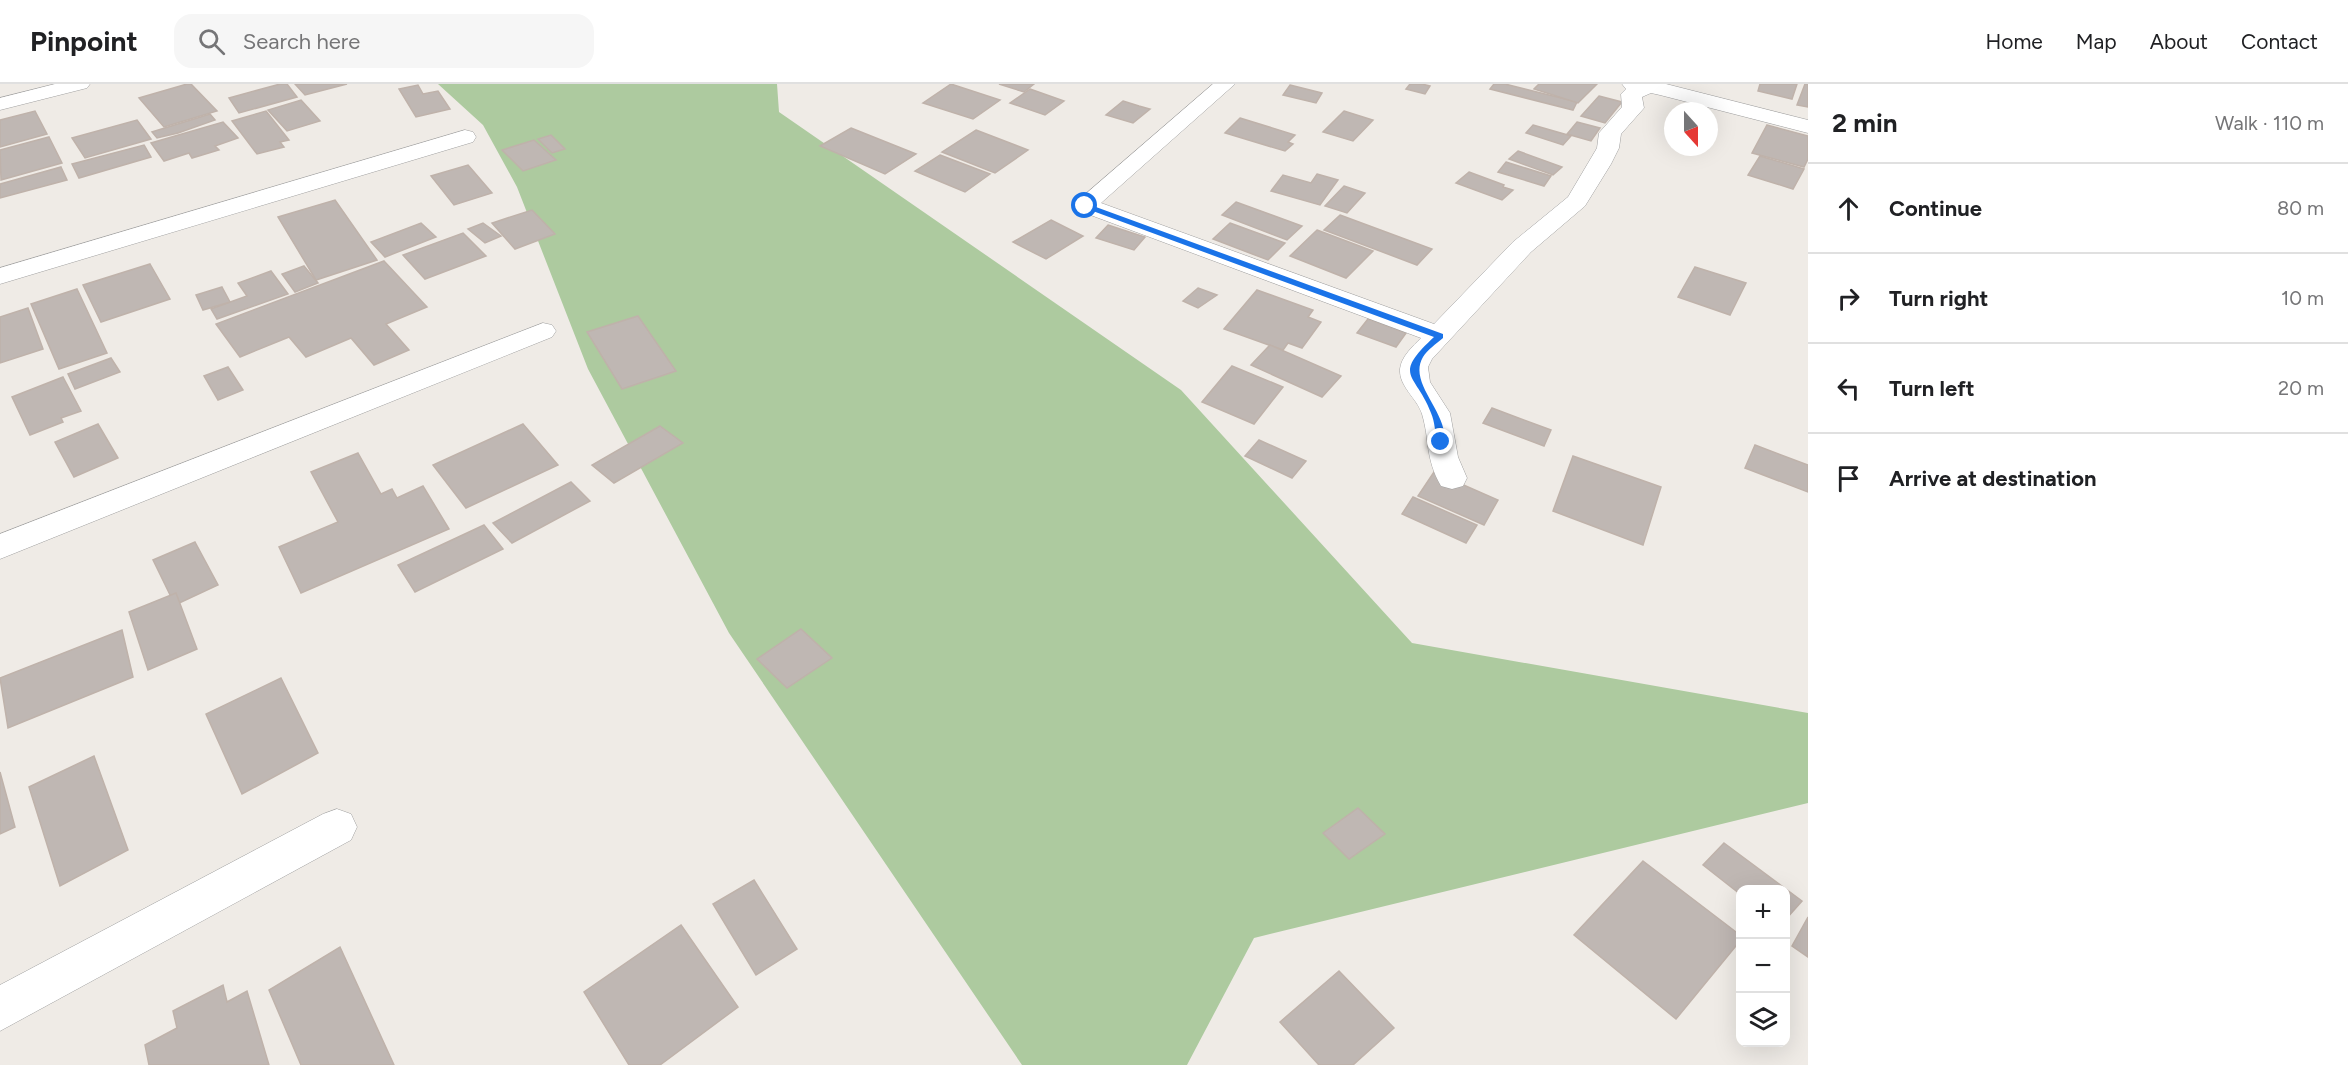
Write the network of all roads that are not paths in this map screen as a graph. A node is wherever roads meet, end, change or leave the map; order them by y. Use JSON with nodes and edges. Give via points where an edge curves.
{"nodes":[{"id":1,"x":80,"y":84,"type":"edge"},
{"id":2,"x":1225,"y":84,"type":"edge"},
{"id":3,"x":1640,"y":86,"type":"edge"},
{"id":4,"x":0,"y":104,"type":"edge"},
{"id":5,"x":1808,"y":128,"type":"edge"},
{"id":6,"x":465,"y":137,"type":"dead end"},
{"id":7,"x":0,"y":276,"type":"edge"},
{"id":8,"x":543,"y":331,"type":"dead end"},
{"id":9,"x":1440,"y":336,"type":"junction"},
{"id":10,"x":1452,"y":478,"type":"dead end"},
{"id":11,"x":0,"y":547,"type":"edge"},
{"id":12,"x":337,"y":827,"type":"dead end"},
{"id":13,"x":0,"y":1008,"type":"edge"}],
"edges":[{"from":1,"to":4,"type":"street"},
{"from":2,"to":9,"type":"street","via":[[1085,206]]},
{"from":3,"to":5,"type":"street"},
{"from":3,"to":9,"type":"street","via":[[1630,94],[1633,108],[1610,133],[1608,148],[1593,180],[1577,201],[1522,247]]},
{"from":6,"to":7,"type":"street"},
{"from":8,"to":11,"type":"street"},
{"from":9,"to":10,"type":"street","via":[[1420,355],[1414,367],[1416,381],[1436,414],[1443,457]]},
{"from":12,"to":13,"type":"street"}]}
